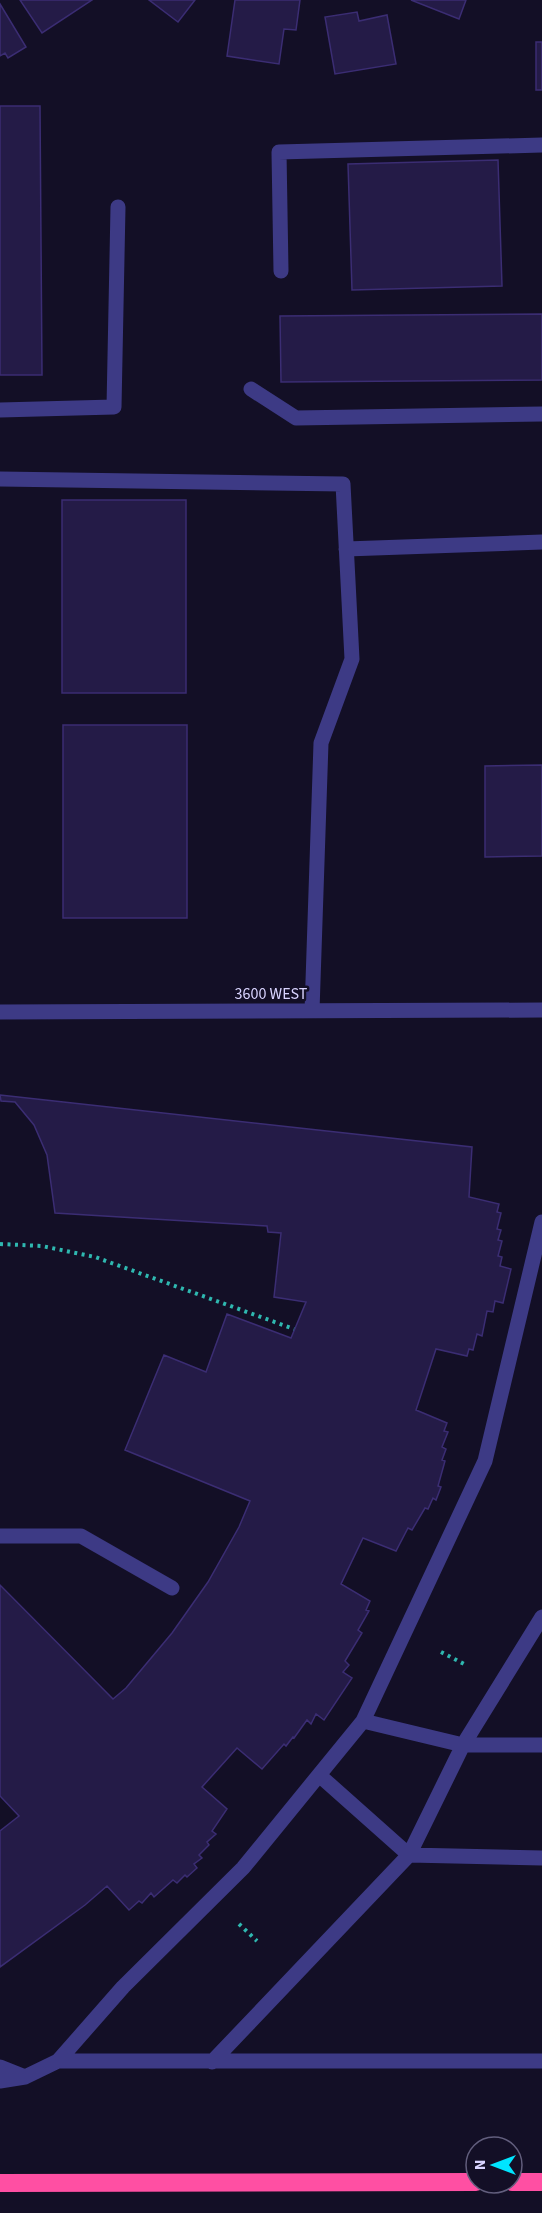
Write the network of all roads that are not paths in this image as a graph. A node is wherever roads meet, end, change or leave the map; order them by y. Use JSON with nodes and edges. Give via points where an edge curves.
{"nodes":[{"id":1,"x":542,"y":145,"type":"edge"},
{"id":2,"x":118,"y":207,"type":"dead end"},
{"id":3,"x":280,"y":271,"type":"dead end"},
{"id":4,"x":251,"y":389,"type":"dead end"},
{"id":5,"x":0,"y":410,"type":"edge"},
{"id":6,"x":542,"y":414,"type":"edge"},
{"id":7,"x":0,"y":479,"type":"edge"},
{"id":8,"x":542,"y":542,"type":"edge"},
{"id":9,"x":346,"y":549,"type":"junction"},
{"id":10,"x":542,"y":1010,"type":"edge"},
{"id":11,"x":312,"y":1011,"type":"junction"},
{"id":12,"x":0,"y":1012,"type":"edge"},
{"id":13,"x":542,"y":1222,"type":"edge"},
{"id":14,"x":0,"y":1536,"type":"edge"},
{"id":15,"x":172,"y":1588,"type":"dead end"},
{"id":16,"x":542,"y":1617,"type":"edge"},
{"id":17,"x":363,"y":1720,"type":"junction"},
{"id":18,"x":463,"y":1745,"type":"junction"},
{"id":19,"x":542,"y":1745,"type":"edge"},
{"id":20,"x":319,"y":1775,"type":"junction"},
{"id":21,"x":409,"y":1855,"type":"junction"},
{"id":22,"x":542,"y":1858,"type":"edge"},
{"id":23,"x":58,"y":2061,"type":"junction"},
{"id":24,"x":542,"y":2061,"type":"edge"},
{"id":25,"x":212,"y":2062,"type":"junction"},
{"id":26,"x":0,"y":2067,"type":"edge"},
{"id":27,"x":25,"y":2077,"type":"junction"},
{"id":28,"x":0,"y":2081,"type":"edge"},
{"id":29,"x":464,"y":2182,"type":"edge"},
{"id":30,"x":524,"y":2182,"type":"edge"},
{"id":31,"x":542,"y":2182,"type":"edge"},
{"id":32,"x":0,"y":2183,"type":"edge"}],
"edges":[{"from":1,"to":3,"type":"street","via":[[279,152]]},
{"from":2,"to":5,"type":"street","via":[[114,407]]},
{"from":4,"to":6,"type":"street","via":[[296,418]]},
{"from":7,"to":9,"type":"street","via":[[343,484]]},
{"from":8,"to":9,"type":"street"},
{"from":9,"to":11,"type":"street","via":[[352,659],[321,743]]},
{"from":10,"to":11,"type":"street","name":"3600 WEST"},
{"from":11,"to":12,"type":"street","name":"3600 WEST"},
{"from":13,"to":17,"type":"street","via":[[484,1461]]},
{"from":14,"to":15,"type":"street","via":[[81,1536]]},
{"from":16,"to":18,"type":"street"},
{"from":17,"to":18,"type":"street"},
{"from":17,"to":20,"type":"street"},
{"from":18,"to":19,"type":"street"},
{"from":18,"to":21,"type":"street"},
{"from":20,"to":21,"type":"street"},
{"from":20,"to":23,"type":"street","via":[[243,1868],[123,1988]]},
{"from":21,"to":22,"type":"street"},
{"from":21,"to":25,"type":"street"},
{"from":23,"to":25,"type":"street"},
{"from":23,"to":27,"type":"street"},
{"from":24,"to":25,"type":"street"},
{"from":26,"to":27,"type":"street"},
{"from":27,"to":28,"type":"street"},
{"from":29,"to":32,"type":"highway"},
{"from":30,"to":31,"type":"highway"}]}
